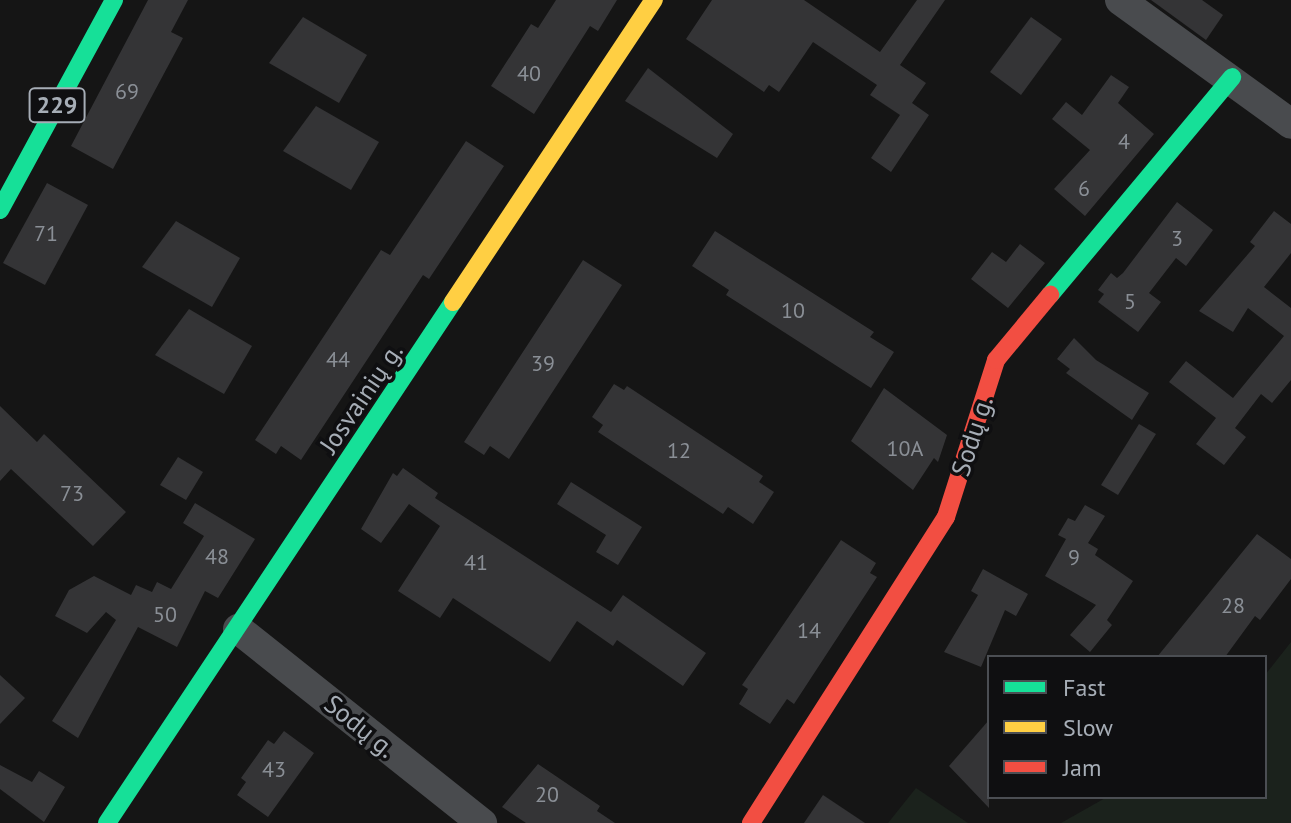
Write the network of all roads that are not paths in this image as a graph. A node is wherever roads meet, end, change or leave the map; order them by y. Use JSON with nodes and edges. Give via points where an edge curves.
{"nodes":[{"id":1,"x":114,"y":0,"type":"edge"},
{"id":2,"x":654,"y":0,"type":"edge"},
{"id":3,"x":1120,"y":0,"type":"edge"},
{"id":4,"x":1232,"y":77,"type":"junction"},
{"id":5,"x":1291,"y":124,"type":"edge"},
{"id":6,"x":0,"y":210,"type":"edge"},
{"id":7,"x":238,"y":629,"type":"junction"},
{"id":8,"x":107,"y":823,"type":"edge"},
{"id":9,"x":482,"y":823,"type":"edge"},
{"id":10,"x":751,"y":823,"type":"edge"}],
"edges":[{"from":1,"to":6,"type":"street","number":"229"},
{"from":2,"to":7,"type":"street","name":"Josvainių g."},
{"from":3,"to":4,"type":"street"},
{"from":4,"to":5,"type":"street"},
{"from":4,"to":10,"type":"street","name":"Sodų g.","via":[[996,360],[934,540]]},
{"from":7,"to":8,"type":"street","name":"Josvainių g."},
{"from":7,"to":9,"type":"street","name":"Sodų g."}]}
